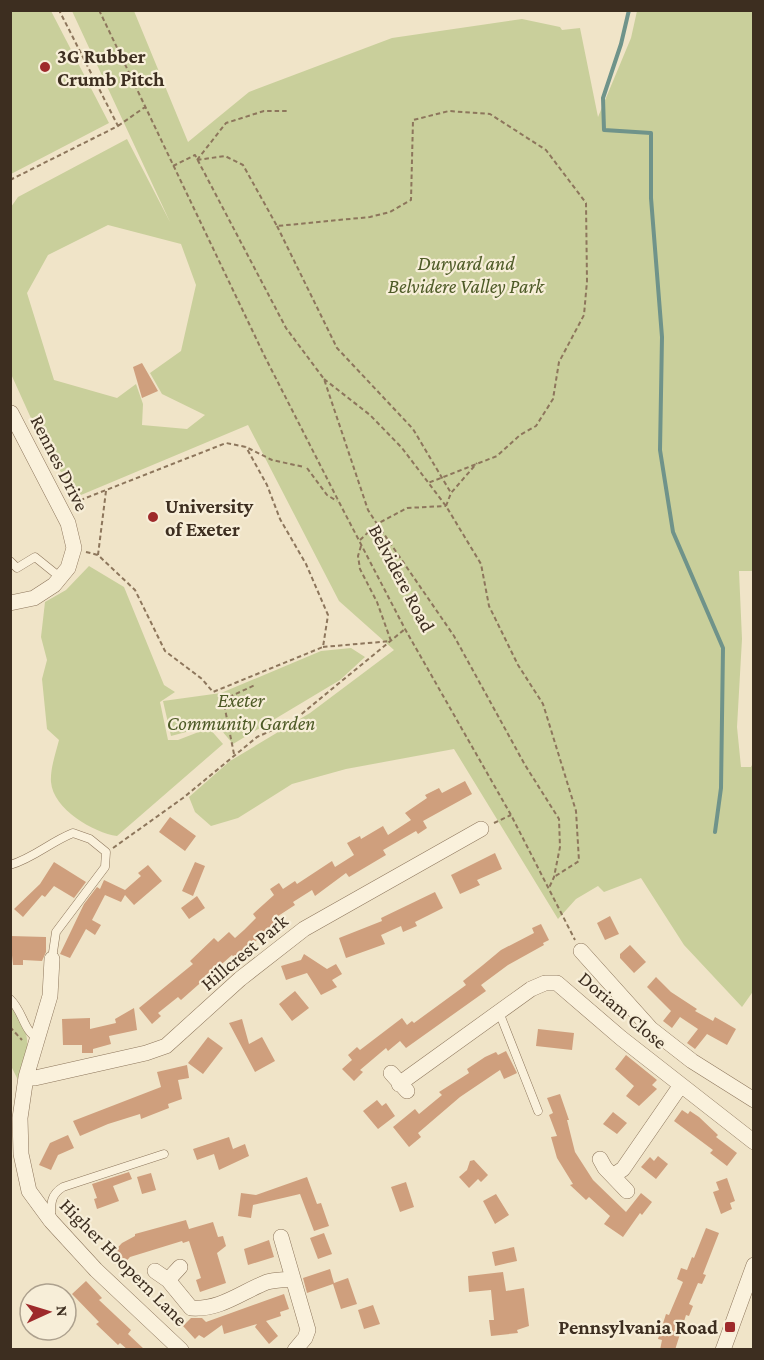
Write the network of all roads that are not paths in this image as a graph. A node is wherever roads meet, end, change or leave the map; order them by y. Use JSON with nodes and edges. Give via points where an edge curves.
{"nodes":[{"id":1,"x":11,"y":413,"type":"edge"},
{"id":2,"x":10,"y":561,"type":"edge"},
{"id":3,"x":61,"y":578,"type":"junction"},
{"id":4,"x":10,"y":603,"type":"edge"},
{"id":5,"x":481,"y":829,"type":"road end"},
{"id":6,"x":10,"y":865,"type":"edge"},
{"id":7,"x":581,"y":951,"type":"road end"},
{"id":8,"x":52,"y":959,"type":"joint"},
{"id":9,"x":10,"y":999,"type":"edge"},
{"id":10,"x":498,"y":1011,"type":"junction"},
{"id":11,"x":39,"y":1039,"type":"junction"},
{"id":12,"x":26,"y":1077,"type":"junction"},
{"id":13,"x":399,"y":1083,"type":"dead end"},
{"id":14,"x":681,"y":1085,"type":"junction"},
{"id":15,"x":753,"y":1100,"type":"edge"},
{"id":16,"x":538,"y":1111,"type":"dead end"},
{"id":17,"x":753,"y":1142,"type":"edge"},
{"id":18,"x":164,"y":1154,"type":"dead end"},
{"id":19,"x":600,"y":1159,"type":"dead end"},
{"id":20,"x":614,"y":1175,"type":"junction"},
{"id":21,"x":627,"y":1191,"type":"dead end"},
{"id":22,"x":51,"y":1221,"type":"junction"},
{"id":23,"x":280,"y":1237,"type":"dead end"},
{"id":24,"x":753,"y":1265,"type":"edge"},
{"id":25,"x":180,"y":1267,"type":"dead end"},
{"id":26,"x":291,"y":1279,"type":"junction"},
{"id":27,"x":181,"y":1350,"type":"edge"},
{"id":28,"x":295,"y":1350,"type":"edge"},
{"id":29,"x":723,"y":1350,"type":"edge"}],
"edges":[{"from":1,"to":3,"type":"street","name":"Rennes Drive","via":[[68,523],[74,548]]},
{"from":2,"to":3,"type":"lane","via":[[17,568],[35,557]]},
{"from":3,"to":4,"type":"street","name":"Rennes Drive","via":[[34,598]]},
{"from":5,"to":12,"type":"street","name":"Hillcrest Park","via":[[304,929],[240,979],[166,1046]]},
{"from":6,"to":8,"type":"lane","via":[[29,859],[51,842],[73,833],[90,838],[106,852],[105,867],[56,932]]},
{"from":7,"to":15,"type":"street","via":[[651,1029]]},
{"from":8,"to":11,"type":"street","name":"Higher Hoopern Lane","via":[[50,996]]},
{"from":9,"to":11,"type":"lane","via":[[20,1008],[30,1034]]},
{"from":10,"to":13,"type":"street","name":"Doriam Close"},
{"from":10,"to":14,"type":"street","name":"Doriam Close","via":[[531,989],[557,983]]},
{"from":10,"to":16,"type":"lane"},
{"from":11,"to":12,"type":"street","name":"Higher Hoopern Lane"},
{"from":12,"to":22,"type":"street","name":"Higher Hoopern Lane","via":[[20,1118],[21,1154],[29,1191]]},
{"from":14,"to":17,"type":"street","name":"Doriam Close"},
{"from":14,"to":20,"type":"street","via":[[623,1169]]},
{"from":18,"to":22,"type":"lane","via":[[63,1187],[51,1201]]},
{"from":19,"to":20,"type":"street"},
{"from":20,"to":21,"type":"street"},
{"from":22,"to":27,"type":"street","name":"Higher Hoopern Lane","via":[[96,1270]]},
{"from":23,"to":26,"type":"street"},
{"from":24,"to":29,"type":"street"},
{"from":25,"to":26,"type":"street","via":[[161,1275],[191,1308],[204,1309],[234,1300],[268,1282]]},
{"from":26,"to":28,"type":"street","via":[[308,1330]]}]}
